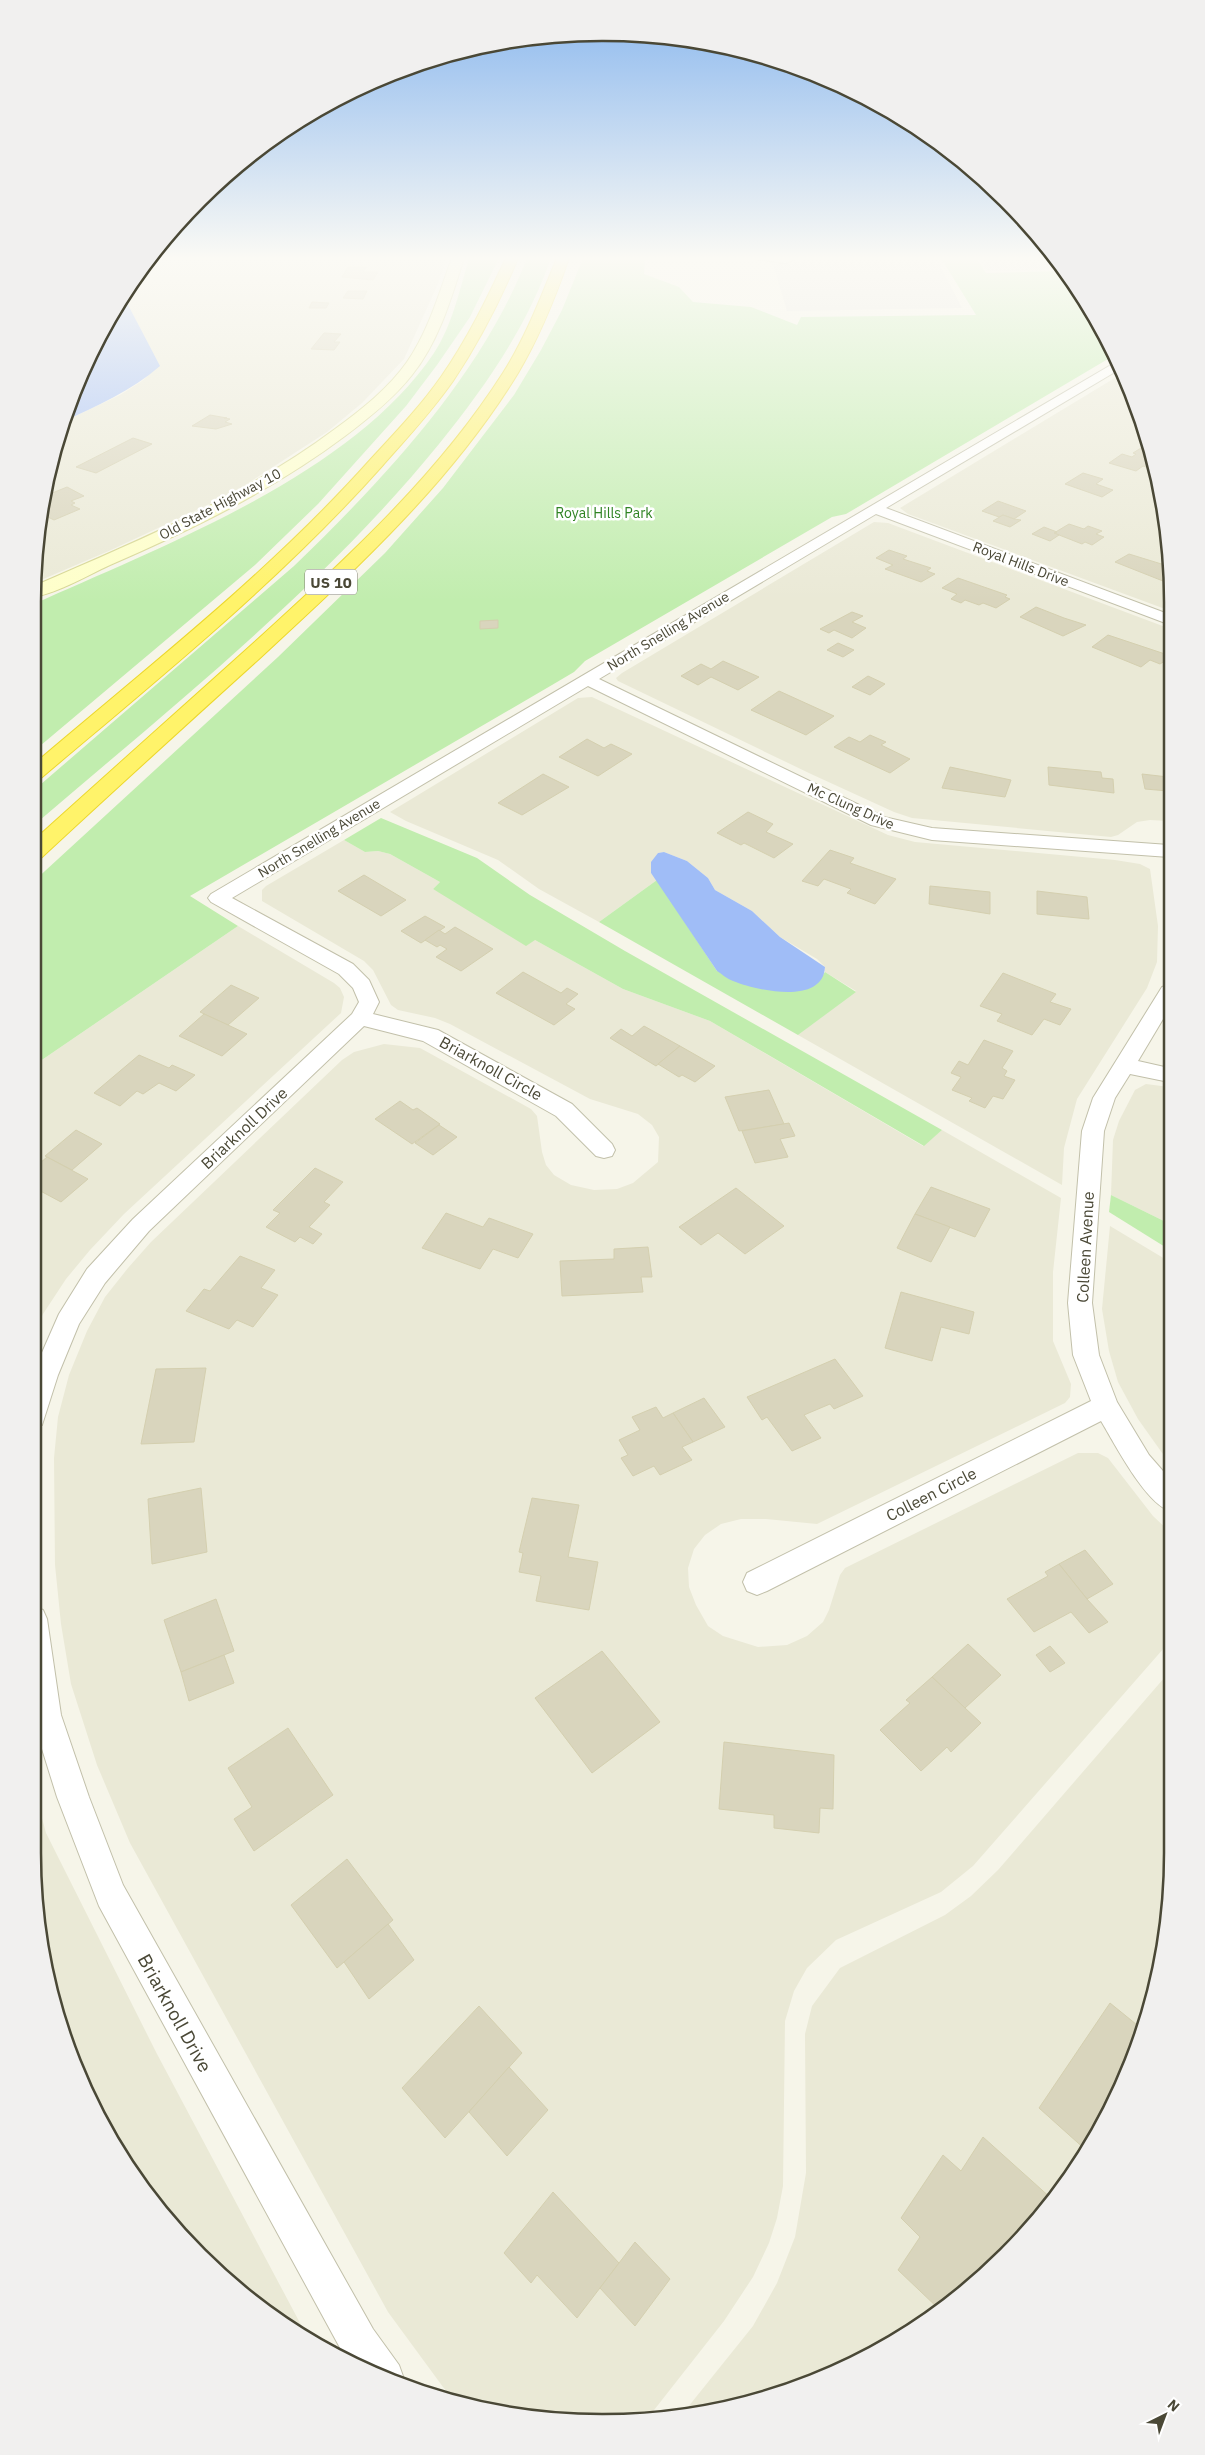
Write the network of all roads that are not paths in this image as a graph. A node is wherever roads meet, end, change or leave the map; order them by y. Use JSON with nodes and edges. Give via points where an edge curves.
{"nodes":[{"id":1,"x":405,"y":373,"type":"edge"},
{"id":2,"x":451,"y":373,"type":"edge"},
{"id":3,"x":508,"y":373,"type":"edge"},
{"id":4,"x":1105,"y":373,"type":"edge"},
{"id":5,"x":874,"y":509,"type":"junction"},
{"id":6,"x":41,"y":589,"type":"edge"},
{"id":7,"x":1164,"y":617,"type":"edge"},
{"id":8,"x":586,"y":679,"type":"junction"},
{"id":9,"x":41,"y":768,"type":"edge"},
{"id":10,"x":41,"y":846,"type":"edge"},
{"id":11,"x":1164,"y":851,"type":"edge"},
{"id":12,"x":1164,"y":1000,"type":"edge"},
{"id":13,"x":360,"y":1018,"type":"junction"},
{"id":14,"x":1124,"y":1065,"type":"junction"},
{"id":15,"x":1164,"y":1074,"type":"edge"},
{"id":16,"x":604,"y":1150,"type":"dead end"},
{"id":17,"x":41,"y":1389,"type":"edge"},
{"id":18,"x":1106,"y":1406,"type":"junction"},
{"id":19,"x":1164,"y":1492,"type":"edge"},
{"id":20,"x":757,"y":1582,"type":"dead end"},
{"id":21,"x":41,"y":1678,"type":"edge"},
{"id":22,"x":375,"y":2365,"type":"edge"}],
"edges":[{"from":1,"to":6,"type":"street","name":"Old State Highway 10","via":[[378,402],[339,434],[266,483]]},
{"from":2,"to":9,"type":"highway","number":"US 10","via":[[372,469],[321,523],[257,583]]},
{"from":3,"to":10,"type":"highway","number":"US 10","via":[[450,456],[348,566]]},
{"from":4,"to":5,"type":"street","name":"North Snelling Avenue"},
{"from":5,"to":7,"type":"street","name":"Royal Hills Drive"},
{"from":5,"to":8,"type":"street","name":"North Snelling Avenue"},
{"from":8,"to":11,"type":"street","name":"Mc Clung Drive","via":[[878,821],[932,834]]},
{"from":8,"to":13,"type":"street","name":"North Snelling Avenue","via":[[218,898],[346,969],[362,985],[369,1002]]},
{"from":12,"to":14,"type":"street","name":"Colleen Avenue"},
{"from":13,"to":16,"type":"street","name":"Briarknoll Circle","via":[[430,1035],[564,1110]]},
{"from":13,"to":17,"type":"street","name":"Briarknoll Drive","via":[[140,1225],[96,1276],[68,1321]]},
{"from":14,"to":15,"type":"street"},
{"from":14,"to":18,"type":"street","name":"Colleen Avenue","via":[[1104,1098],[1093,1131],[1080,1303],[1086,1355]]},
{"from":18,"to":19,"type":"street","name":"Colleen Avenue","via":[[1140,1463]]},
{"from":18,"to":20,"type":"street","name":"Colleen Circle"},
{"from":21,"to":22,"type":"street","name":"Briarknoll Drive","via":[[46,1715],[110,1895],[359,2343]]}]}
